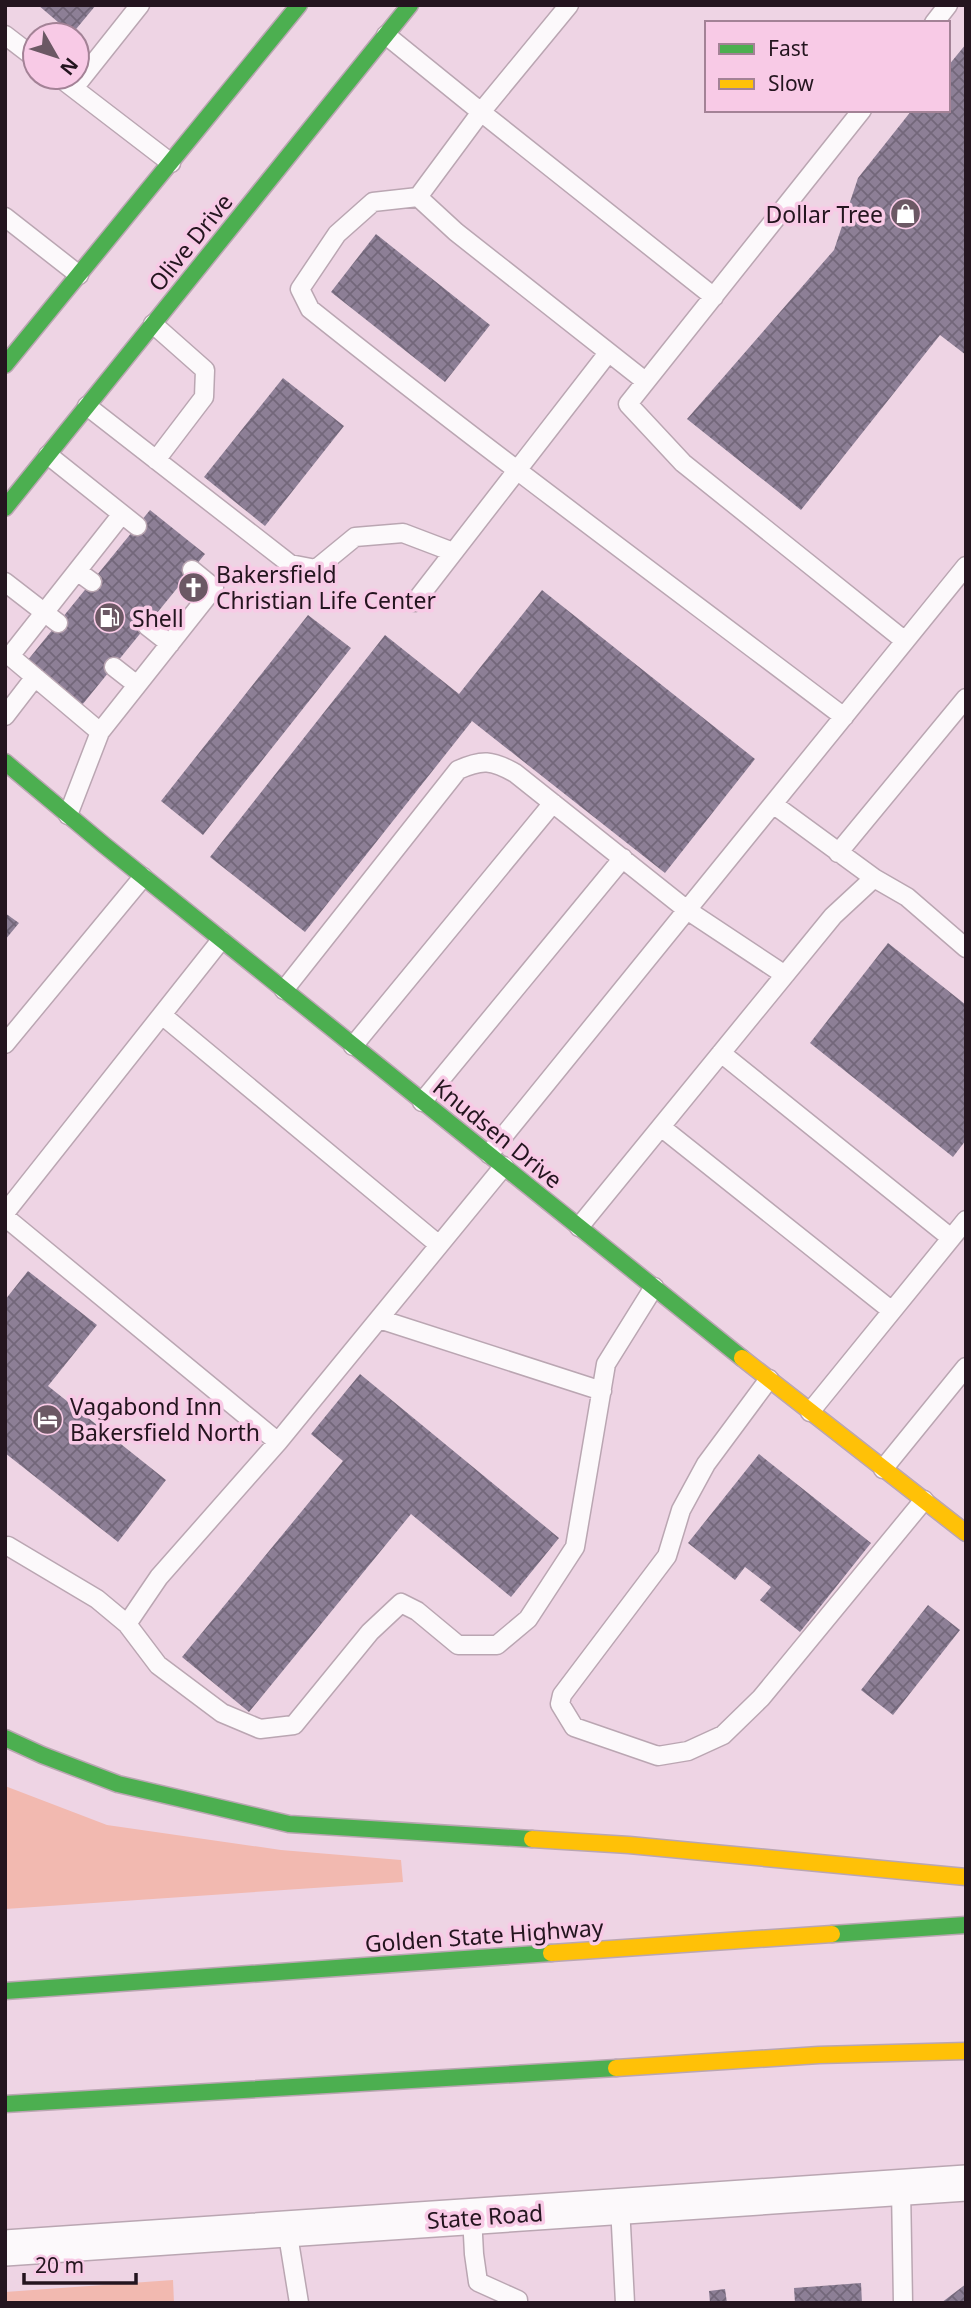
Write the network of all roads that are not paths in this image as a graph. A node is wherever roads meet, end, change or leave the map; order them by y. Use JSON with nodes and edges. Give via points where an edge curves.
{"nodes":[{"id":1,"x":140,"y":5,"type":"edge"},
{"id":2,"x":299,"y":5,"type":"edge"},
{"id":3,"x":410,"y":5,"type":"edge"},
{"id":4,"x":569,"y":5,"type":"edge"},
{"id":5,"x":948,"y":5,"type":"edge"},
{"id":6,"x":936,"y":21,"type":"edge"},
{"id":7,"x":5,"y":35,"type":"edge"},
{"id":8,"x":386,"y":35,"type":"junction"},
{"id":9,"x":21,"y":47,"type":"edge"},
{"id":10,"x":91,"y":67,"type":"edge"},
{"id":11,"x":77,"y":91,"type":"edge"},
{"id":12,"x":481,"y":112,"type":"junction"},
{"id":13,"x":860,"y":112,"type":"edge"},
{"id":14,"x":171,"y":163,"type":"junction"},
{"id":15,"x":418,"y":197,"type":"junction"},
{"id":16,"x":5,"y":217,"type":"edge"},
{"id":17,"x":79,"y":275,"type":"junction"},
{"id":18,"x":714,"y":297,"type":"junction"},
{"id":19,"x":153,"y":324,"type":"junction"},
{"id":20,"x":608,"y":353,"type":"junction"},
{"id":21,"x":5,"y":365,"type":"edge"},
{"id":22,"x":645,"y":381,"type":"junction"},
{"id":23,"x":87,"y":406,"type":"junction"},
{"id":24,"x":48,"y":455,"type":"junction"},
{"id":25,"x":156,"y":460,"type":"junction"},
{"id":26,"x":518,"y":470,"type":"junction"},
{"id":27,"x":5,"y":508,"type":"edge"},
{"id":28,"x":122,"y":514,"type":"junction"},
{"id":29,"x":137,"y":526,"type":"dead end"},
{"id":30,"x":453,"y":552,"type":"junction"},
{"id":31,"x":966,"y":566,"type":"edge"},
{"id":32,"x":192,"y":570,"type":"dead end"},
{"id":33,"x":77,"y":571,"type":"junction"},
{"id":34,"x":5,"y":582,"type":"edge"},
{"id":35,"x":92,"y":582,"type":"dead end"},
{"id":36,"x":415,"y":602,"type":"dead end"},
{"id":37,"x":44,"y":612,"type":"junction"},
{"id":38,"x":58,"y":623,"type":"dead end"},
{"id":39,"x":147,"y":626,"type":"dead end"},
{"id":40,"x":905,"y":641,"type":"junction"},
{"id":41,"x":170,"y":644,"type":"junction"},
{"id":42,"x":114,"y":667,"type":"dead end"},
{"id":43,"x":35,"y":677,"type":"junction"},
{"id":44,"x":137,"y":685,"type":"junction"},
{"id":45,"x":966,"y":698,"type":"edge"},
{"id":46,"x":5,"y":716,"type":"edge"},
{"id":47,"x":844,"y":717,"type":"junction"},
{"id":48,"x":100,"y":732,"type":"junction"},
{"id":49,"x":5,"y":762,"type":"edge"},
{"id":50,"x":552,"y":803,"type":"junction"},
{"id":51,"x":773,"y":804,"type":"junction"},
{"id":52,"x":68,"y":815,"type":"junction"},
{"id":53,"x":838,"y":853,"type":"junction"},
{"id":54,"x":623,"y":858,"type":"junction"},
{"id":55,"x":143,"y":877,"type":"junction"},
{"id":56,"x":874,"y":878,"type":"junction"},
{"id":57,"x":687,"y":909,"type":"junction"},
{"id":58,"x":221,"y":940,"type":"junction"},
{"id":59,"x":966,"y":948,"type":"edge"},
{"id":60,"x":785,"y":975,"type":"junction"},
{"id":61,"x":284,"y":990,"type":"junction"},
{"id":62,"x":162,"y":1015,"type":"junction"},
{"id":63,"x":5,"y":1044,"type":"edge"},
{"id":64,"x":353,"y":1046,"type":"junction"},
{"id":65,"x":721,"y":1053,"type":"junction"},
{"id":66,"x":422,"y":1102,"type":"junction"},
{"id":67,"x":661,"y":1127,"type":"junction"},
{"id":68,"x":489,"y":1154,"type":"junction"},
{"id":69,"x":504,"y":1166,"type":"junction"},
{"id":70,"x":5,"y":1215,"type":"edge"},
{"id":71,"x":966,"y":1220,"type":"edge"},
{"id":72,"x":579,"y":1227,"type":"junction"},
{"id":73,"x":951,"y":1238,"type":"junction"},
{"id":74,"x":439,"y":1245,"type":"junction"},
{"id":75,"x":654,"y":1287,"type":"junction"},
{"id":76,"x":892,"y":1311,"type":"junction"},
{"id":77,"x":379,"y":1319,"type":"junction"},
{"id":78,"x":966,"y":1367,"type":"edge"},
{"id":79,"x":769,"y":1379,"type":"junction"},
{"id":80,"x":602,"y":1391,"type":"junction"},
{"id":81,"x":810,"y":1412,"type":"junction"},
{"id":82,"x":278,"y":1442,"type":"junction"},
{"id":83,"x":883,"y":1469,"type":"junction"},
{"id":84,"x":924,"y":1500,"type":"junction"},
{"id":85,"x":966,"y":1533,"type":"edge"},
{"id":86,"x":5,"y":1547,"type":"edge"},
{"id":87,"x":127,"y":1624,"type":"junction"},
{"id":88,"x":5,"y":1738,"type":"edge"},
{"id":89,"x":966,"y":1877,"type":"edge"},
{"id":90,"x":966,"y":1925,"type":"edge"},
{"id":91,"x":5,"y":1991,"type":"edge"},
{"id":92,"x":966,"y":2051,"type":"edge"},
{"id":93,"x":460,"y":2078,"type":"junction"},
{"id":94,"x":5,"y":2104,"type":"edge"},
{"id":95,"x":102,"y":2115,"type":"dead end"},
{"id":96,"x":966,"y":2183,"type":"edge"},
{"id":97,"x":901,"y":2188,"type":"junction"},
{"id":98,"x":620,"y":2206,"type":"junction"},
{"id":99,"x":472,"y":2216,"type":"junction"},
{"id":100,"x":287,"y":2229,"type":"junction"},
{"id":101,"x":5,"y":2248,"type":"edge"},
{"id":102,"x":299,"y":2303,"type":"edge"},
{"id":103,"x":518,"y":2303,"type":"edge"},
{"id":104,"x":625,"y":2303,"type":"edge"},
{"id":105,"x":903,"y":2303,"type":"edge"}],
"edges":[{"from":1,"to":10,"type":"lane"},
{"from":2,"to":14,"type":"main road"},
{"from":3,"to":8,"type":"main road","name":"Olive Drive"},
{"from":4,"to":12,"type":"lane"},
{"from":5,"to":6,"type":"lane"},
{"from":7,"to":9,"type":"lane"},
{"from":8,"to":12,"type":"lane"},
{"from":8,"to":19,"type":"main road","name":"Olive Drive"},
{"from":11,"to":14,"type":"lane"},
{"from":12,"to":15,"type":"lane"},
{"from":12,"to":18,"type":"lane"},
{"from":13,"to":18,"type":"lane"},
{"from":14,"to":17,"type":"main road"},
{"from":15,"to":20,"type":"lane"},
{"from":15,"to":26,"type":"lane","via":[[373,202],[337,234],[300,289],[310,309]]},
{"from":16,"to":17,"type":"lane"},
{"from":17,"to":21,"type":"main road"},
{"from":18,"to":22,"type":"lane"},
{"from":19,"to":23,"type":"main road","name":"Olive Drive"},
{"from":19,"to":25,"type":"lane","via":[[205,370],[204,397]]},
{"from":20,"to":22,"type":"lane"},
{"from":20,"to":26,"type":"lane"},
{"from":22,"to":40,"type":"lane","via":[[628,404],[683,463]]},
{"from":23,"to":24,"type":"main road","name":"Olive Drive"},
{"from":23,"to":25,"type":"lane"},
{"from":24,"to":27,"type":"main road","name":"Olive Drive"},
{"from":24,"to":28,"type":"lane"},
{"from":25,"to":30,"type":"lane","via":[[290,564],[316,569],[355,537],[403,533]]},
{"from":26,"to":30,"type":"lane"},
{"from":26,"to":47,"type":"lane"},
{"from":28,"to":29,"type":"lane"},
{"from":28,"to":33,"type":"lane"},
{"from":30,"to":36,"type":"lane"},
{"from":31,"to":40,"type":"lane"},
{"from":32,"to":41,"type":"lane","via":[[215,588]]},
{"from":33,"to":35,"type":"lane"},
{"from":33,"to":37,"type":"lane"},
{"from":34,"to":37,"type":"lane"},
{"from":37,"to":38,"type":"lane"},
{"from":37,"to":43,"type":"lane","via":[[10,656]]},
{"from":39,"to":41,"type":"lane"},
{"from":40,"to":47,"type":"lane"},
{"from":41,"to":44,"type":"lane"},
{"from":42,"to":44,"type":"lane"},
{"from":43,"to":46,"type":"lane"},
{"from":43,"to":48,"type":"lane"},
{"from":44,"to":48,"type":"lane"},
{"from":45,"to":53,"type":"lane"},
{"from":47,"to":51,"type":"lane"},
{"from":48,"to":52,"type":"lane"},
{"from":49,"to":52,"type":"main road","name":"Knudsen Drive"},
{"from":50,"to":54,"type":"lane"},
{"from":50,"to":61,"type":"lane","via":[[496,762],[474,762],[458,770]]},
{"from":50,"to":64,"type":"lane"},
{"from":51,"to":53,"type":"lane"},
{"from":51,"to":57,"type":"lane"},
{"from":52,"to":55,"type":"main road","name":"Knudsen Drive"},
{"from":53,"to":56,"type":"lane"},
{"from":54,"to":57,"type":"lane"},
{"from":54,"to":66,"type":"lane"},
{"from":55,"to":58,"type":"main road","name":"Knudsen Drive"},
{"from":55,"to":63,"type":"lane"},
{"from":56,"to":59,"type":"lane","via":[[907,897]]},
{"from":56,"to":60,"type":"lane","via":[[833,916]]},
{"from":57,"to":60,"type":"lane"},
{"from":57,"to":68,"type":"lane"},
{"from":58,"to":61,"type":"main road","name":"Knudsen Drive"},
{"from":58,"to":62,"type":"lane"},
{"from":60,"to":65,"type":"lane"},
{"from":61,"to":64,"type":"main road","name":"Knudsen Drive"},
{"from":62,"to":70,"type":"lane"},
{"from":62,"to":74,"type":"lane"},
{"from":64,"to":66,"type":"main road","name":"Knudsen Drive"},
{"from":65,"to":67,"type":"lane"},
{"from":65,"to":73,"type":"lane"},
{"from":66,"to":68,"type":"main road","name":"Knudsen Drive"},
{"from":67,"to":72,"type":"lane"},
{"from":67,"to":76,"type":"lane"},
{"from":68,"to":69,"type":"main road","name":"Knudsen Drive"},
{"from":69,"to":72,"type":"main road","name":"Knudsen Drive"},
{"from":69,"to":74,"type":"lane"},
{"from":70,"to":82,"type":"lane"},
{"from":71,"to":73,"type":"lane"},
{"from":72,"to":75,"type":"main road","name":"Knudsen Drive"},
{"from":73,"to":76,"type":"lane"},
{"from":74,"to":77,"type":"lane"},
{"from":75,"to":79,"type":"main road","name":"Knudsen Drive"},
{"from":75,"to":80,"type":"lane","via":[[606,1364]]},
{"from":76,"to":81,"type":"lane"},
{"from":77,"to":80,"type":"lane"},
{"from":77,"to":82,"type":"lane"},
{"from":78,"to":83,"type":"lane"},
{"from":79,"to":81,"type":"main road","name":"Knudsen Drive"},
{"from":79,"to":84,"type":"lane","via":[[706,1464],[681,1510],[667,1556],[562,1695],[560,1704],[574,1727],[658,1756],[688,1751],[723,1735],[761,1698]]},
{"from":80,"to":87,"type":"lane","via":[[575,1547],[528,1619],[497,1645],[458,1645],[401,1603],[370,1632],[294,1725],[260,1729],[222,1713],[158,1665]]},
{"from":81,"to":83,"type":"main road","name":"Knudsen Drive"},
{"from":82,"to":87,"type":"lane","via":[[159,1577]]},
{"from":83,"to":84,"type":"main road","name":"Knudsen Drive"},
{"from":84,"to":85,"type":"main road","name":"Knudsen Drive"},
{"from":86,"to":87,"type":"lane","via":[[97,1599]]},
{"from":88,"to":89,"type":"main road","via":[[118,1784],[289,1824],[629,1845]]},
{"from":90,"to":91,"type":"main road","name":"Golden State Highway"},
{"from":92,"to":93,"type":"main road","via":[[819,2055]]},
{"from":93,"to":94,"type":"main road"},
{"from":93,"to":95,"type":"main road"},
{"from":96,"to":97,"type":"street","name":"State Road"},
{"from":97,"to":98,"type":"street","name":"State Road"},
{"from":97,"to":105,"type":"lane"},
{"from":98,"to":99,"type":"street","name":"State Road"},
{"from":98,"to":104,"type":"lane"},
{"from":99,"to":100,"type":"street","name":"State Road"},
{"from":99,"to":103,"type":"lane","via":[[478,2282]]},
{"from":100,"to":101,"type":"street","name":"State Road"},
{"from":100,"to":102,"type":"lane"}]}
